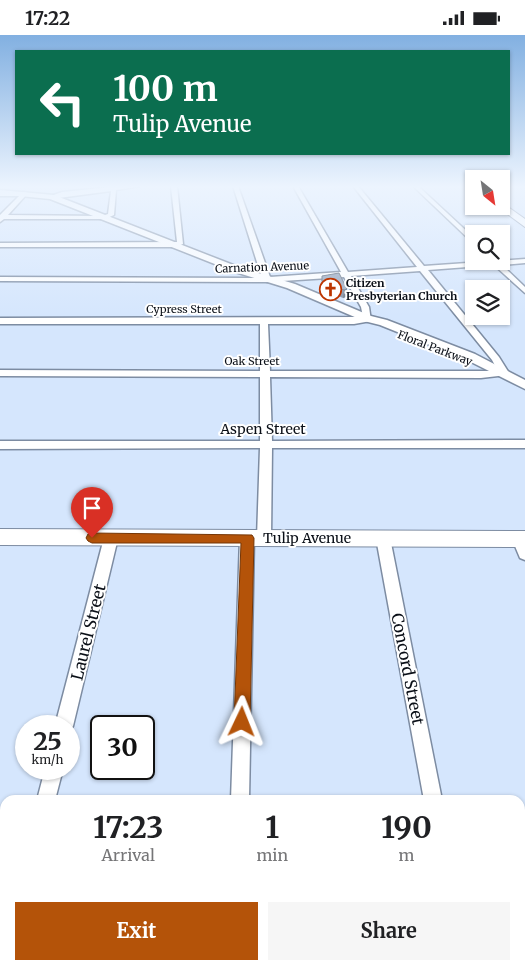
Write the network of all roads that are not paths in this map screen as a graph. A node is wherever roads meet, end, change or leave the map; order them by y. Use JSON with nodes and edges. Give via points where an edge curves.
{"nodes":[{"id":1,"x":142,"y":230,"type":"edge"},
{"id":2,"x":178,"y":230,"type":"edge"},
{"id":3,"x":251,"y":230,"type":"edge"},
{"id":4,"x":321,"y":230,"type":"edge"},
{"id":5,"x":391,"y":230,"type":"edge"},
{"id":6,"x":178,"y":244,"type":"junction"},
{"id":7,"x":0,"y":245,"type":"edge"},
{"id":8,"x":525,"y":261,"type":"edge"},
{"id":9,"x":510,"y":262,"type":"edge"},
{"id":10,"x":465,"y":265,"type":"edge"},
{"id":11,"x":422,"y":269,"type":"junction"},
{"id":12,"x":503,"y":270,"type":"edge"},
{"id":13,"x":346,"y":274,"type":"junction"},
{"id":14,"x":0,"y":279,"type":"edge"},
{"id":15,"x":268,"y":279,"type":"junction"},
{"id":16,"x":525,"y":291,"type":"edge"},
{"id":17,"x":368,"y":319,"type":"junction"},
{"id":18,"x":0,"y":321,"type":"edge"},
{"id":19,"x":264,"y":321,"type":"junction"},
{"id":20,"x":0,"y":373,"type":"edge"},
{"id":21,"x":504,"y":373,"type":"junction"},
{"id":22,"x":264,"y":374,"type":"junction"},
{"id":23,"x":525,"y":378,"type":"edge"},
{"id":24,"x":525,"y":385,"type":"edge"},
{"id":25,"x":266,"y":444,"type":"junction"},
{"id":26,"x":525,"y":444,"type":"edge"},
{"id":27,"x":0,"y":445,"type":"edge"},
{"id":28,"x":0,"y":537,"type":"edge"},
{"id":29,"x":111,"y":538,"type":"junction"},
{"id":30,"x":256,"y":538,"type":"junction"},
{"id":31,"x":383,"y":538,"type":"junction"},
{"id":32,"x":523,"y":544,"type":"edge"},
{"id":33,"x":67,"y":715,"type":"edge"},
{"id":34,"x":51,"y":780,"type":"edge"},
{"id":35,"x":47,"y":795,"type":"edge"},
{"id":36,"x":240,"y":795,"type":"edge"},
{"id":37,"x":432,"y":795,"type":"edge"}],
"edges":[{"from":1,"to":6,"type":"street","name":"Floral Parkway"},
{"from":2,"to":6,"type":"street"},
{"from":3,"to":15,"type":"street"},
{"from":4,"to":13,"type":"street"},
{"from":5,"to":11,"type":"street"},
{"from":6,"to":7,"type":"street"},
{"from":6,"to":15,"type":"street","name":"Floral Parkway"},
{"from":8,"to":9,"type":"street","name":"Carnation Avenue"},
{"from":10,"to":11,"type":"street","name":"Carnation Avenue"},
{"from":11,"to":13,"type":"street","name":"Carnation Avenue"},
{"from":11,"to":21,"type":"street"},
{"from":12,"to":16,"type":"street"},
{"from":13,"to":15,"type":"street","name":"Carnation Avenue"},
{"from":13,"to":17,"type":"street","via":[[365,307]]},
{"from":14,"to":15,"type":"street","name":"Carnation Avenue"},
{"from":15,"to":17,"type":"street","name":"Floral Parkway","via":[[284,289]]},
{"from":17,"to":19,"type":"street","name":"Cypress Street"},
{"from":17,"to":21,"type":"street","name":"Floral Parkway","via":[[377,326]]},
{"from":18,"to":19,"type":"street","name":"Cypress Street"},
{"from":19,"to":22,"type":"street"},
{"from":20,"to":22,"type":"street","name":"Oak Street"},
{"from":21,"to":22,"type":"street","name":"Oak Street"},
{"from":21,"to":23,"type":"street","name":"Floral Parkway"},
{"from":21,"to":24,"type":"street","name":"Floral Parkway"},
{"from":22,"to":25,"type":"street"},
{"from":25,"to":26,"type":"street","name":"Aspen Street"},
{"from":25,"to":27,"type":"street","name":"Aspen Street"},
{"from":25,"to":30,"type":"street"},
{"from":28,"to":29,"type":"main road","name":"Tulip Avenue"},
{"from":29,"to":30,"type":"main road","name":"Tulip Avenue"},
{"from":29,"to":33,"type":"street","name":"Laurel Street"},
{"from":30,"to":31,"type":"main road","name":"Tulip Avenue"},
{"from":30,"to":36,"type":"street"},
{"from":31,"to":32,"type":"main road","name":"Tulip Avenue"},
{"from":31,"to":37,"type":"street","name":"Concord Street"},
{"from":34,"to":35,"type":"street"}]}
